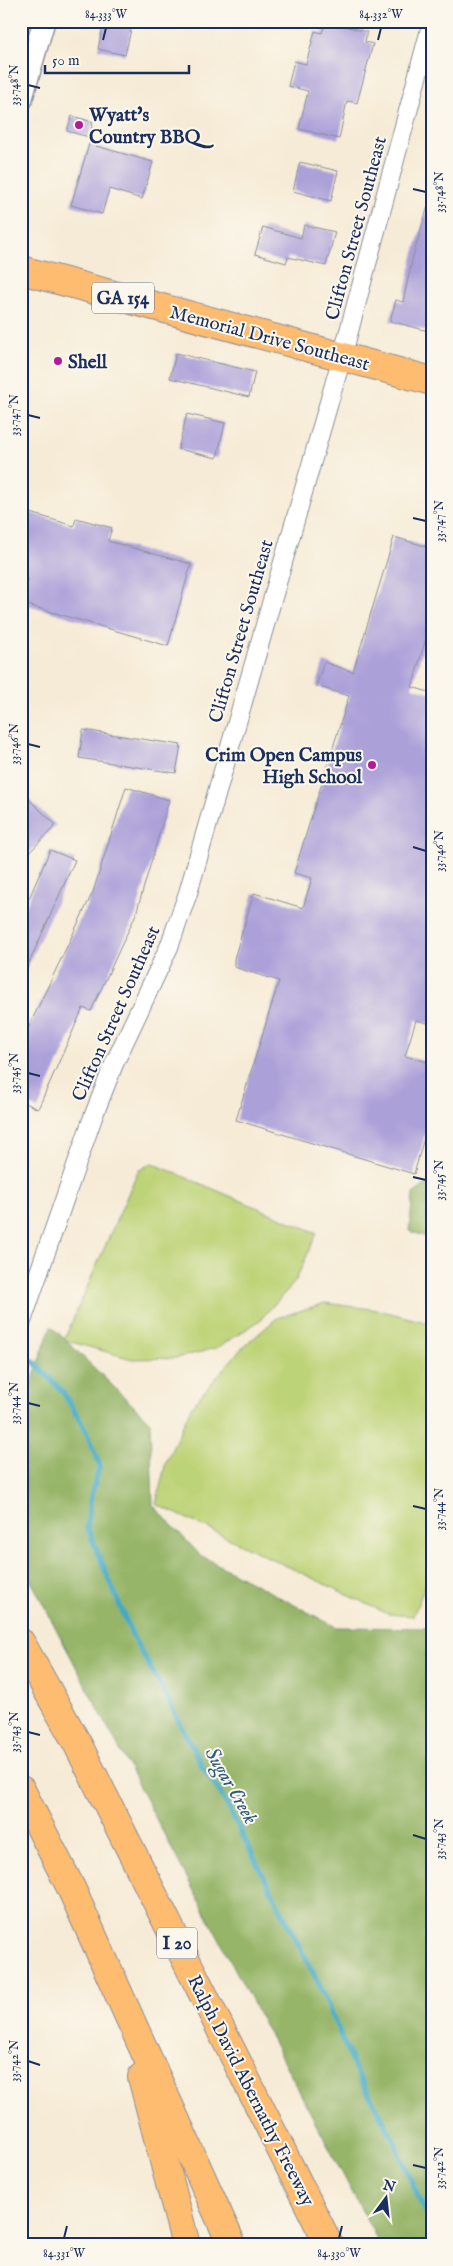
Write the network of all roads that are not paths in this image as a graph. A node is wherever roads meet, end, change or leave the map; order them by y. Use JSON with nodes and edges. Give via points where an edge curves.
{"nodes":[{"id":1,"x":44,"y":21,"type":"edge"},
{"id":2,"x":432,"y":22,"type":"edge"},
{"id":3,"x":21,"y":101,"type":"edge"},
{"id":4,"x":28,"y":275,"type":"edge"},
{"id":5,"x":342,"y":357,"type":"junction"},
{"id":6,"x":432,"y":381,"type":"edge"},
{"id":7,"x":21,"y":1324,"type":"edge"},
{"id":8,"x":21,"y":1643,"type":"edge"},
{"id":9,"x":21,"y":1790,"type":"edge"},
{"id":10,"x":123,"y":2003,"type":"junction"},
{"id":11,"x":229,"y":2046,"type":"junction"},
{"id":12,"x":186,"y":2245,"type":"edge"},
{"id":13,"x":232,"y":2245,"type":"edge"},
{"id":14,"x":329,"y":2245,"type":"edge"},
{"id":15,"x":347,"y":2245,"type":"edge"}],
"edges":[{"from":1,"to":3,"type":"street"},
{"from":2,"to":5,"type":"street","name":"Clifton Street Southeast"},
{"from":4,"to":5,"type":"main road","name":"Memorial Drive Southeast","number":"GA 154"},
{"from":5,"to":6,"type":"main road","name":"Memorial Drive Southeast","number":"GA 154"},
{"from":5,"to":7,"type":"street","name":"Clifton Street Southeast","via":[[188,893],[169,947],[93,1117]]},
{"from":8,"to":11,"type":"main road","name":"Ralph David Abernathy Freeway","number":"I 20","via":[[77,1743]]},
{"from":9,"to":10,"type":"main road","via":[[71,1888]]},
{"from":10,"to":12,"type":"main road"},
{"from":10,"to":13,"type":"main road"},
{"from":11,"to":14,"type":"main road","name":"Ralph David Abernathy Freeway","number":"I 20"},
{"from":11,"to":15,"type":"main road"}]}
